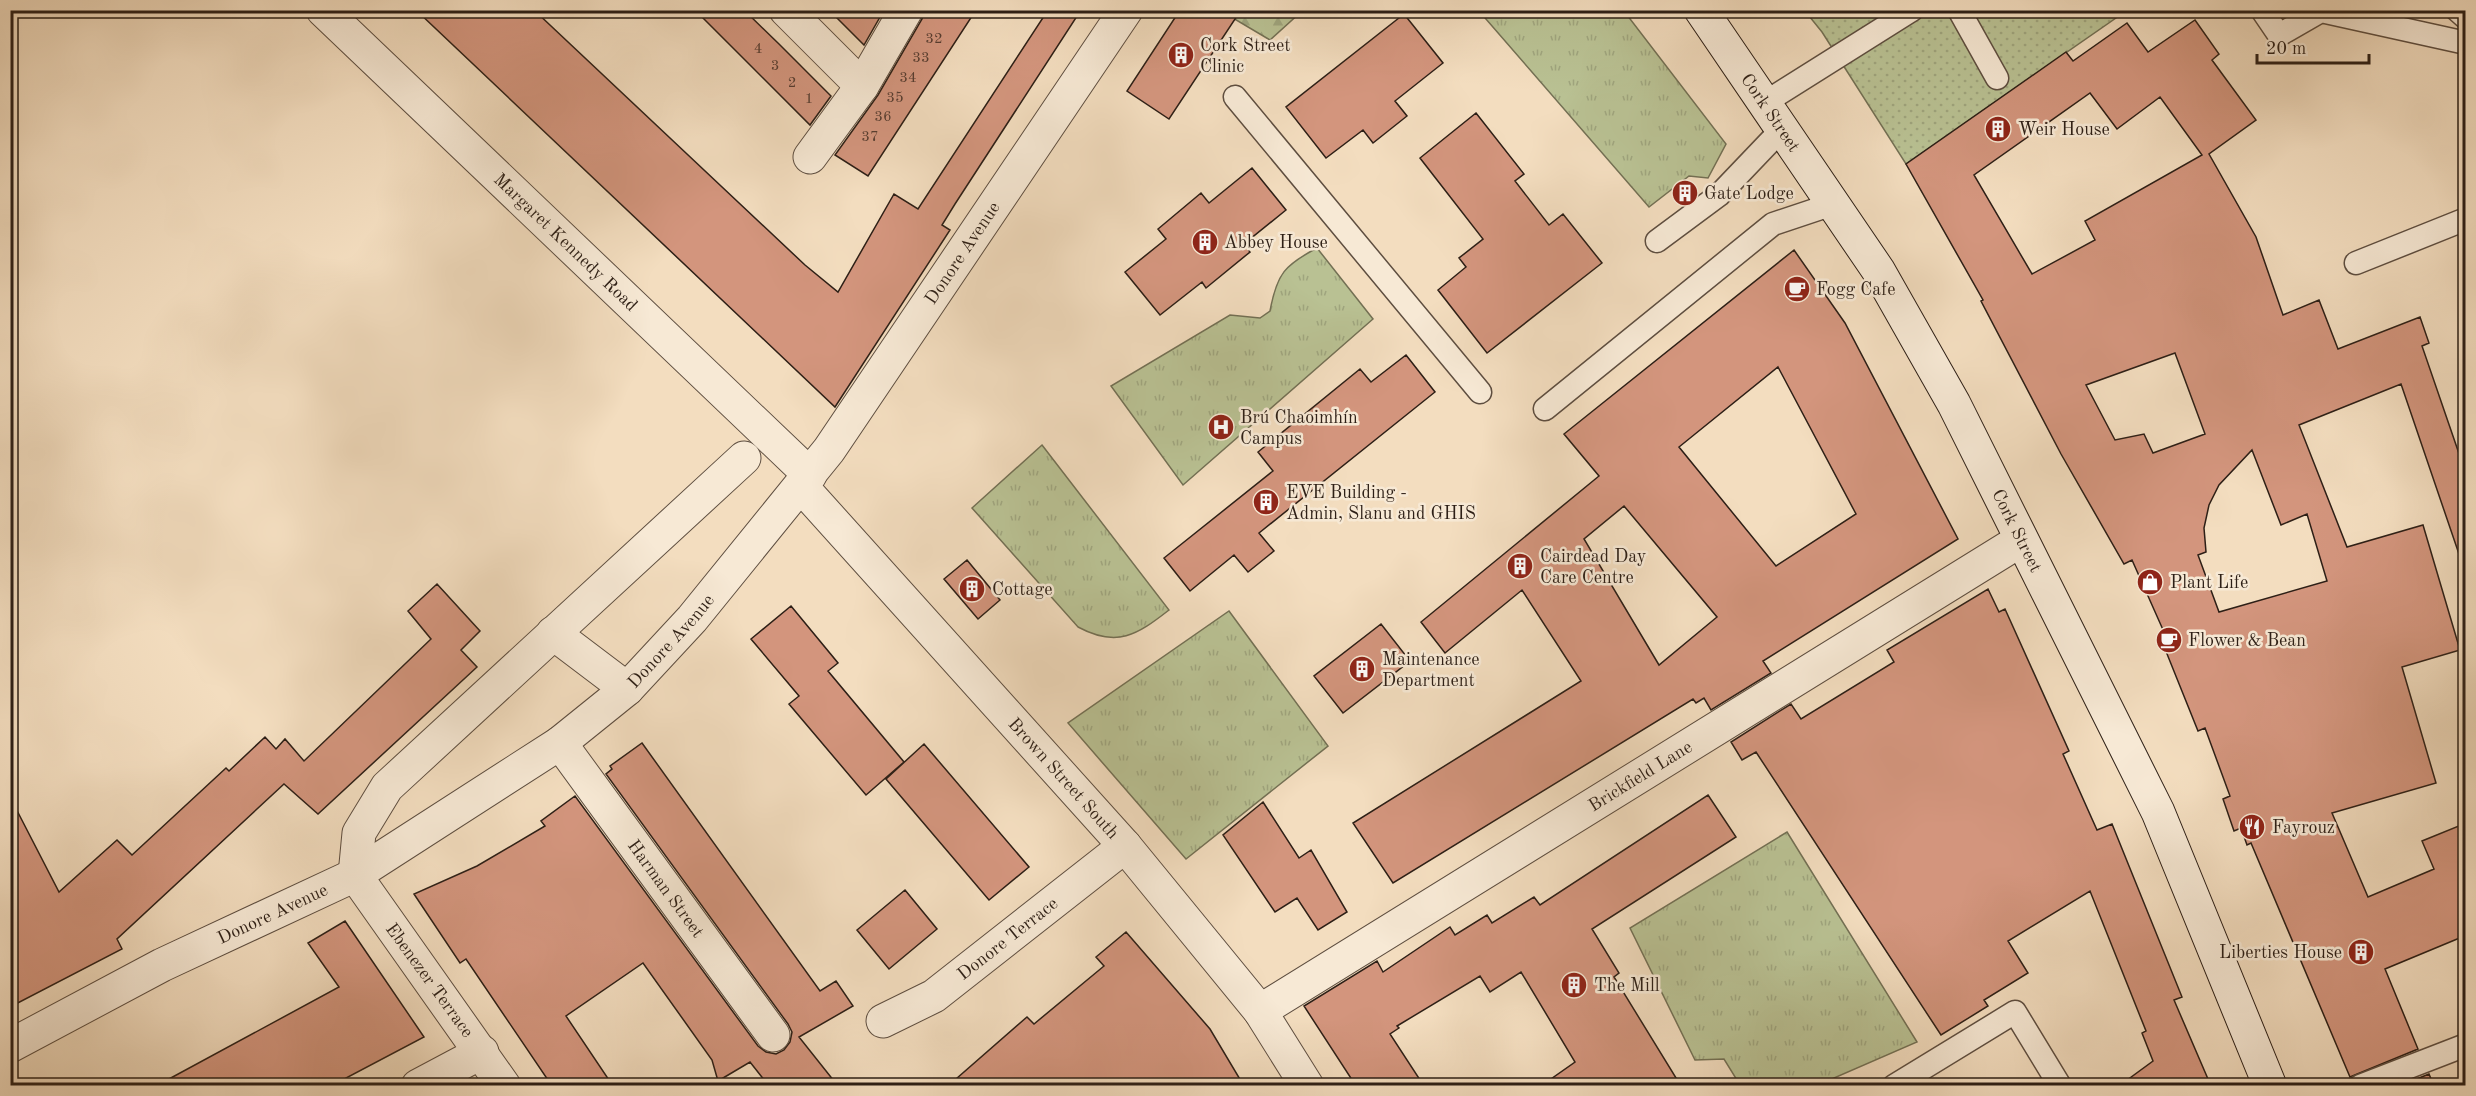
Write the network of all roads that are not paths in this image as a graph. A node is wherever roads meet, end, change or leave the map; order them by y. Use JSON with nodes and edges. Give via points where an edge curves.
{"nodes":[{"id":1,"x":323,"y":10,"type":"edge"},
{"id":2,"x":786,"y":10,"type":"edge"},
{"id":3,"x":906,"y":10,"type":"edge"},
{"id":4,"x":1126,"y":10,"type":"edge"},
{"id":5,"x":1701,"y":10,"type":"edge"},
{"id":6,"x":1912,"y":10,"type":"edge"},
{"id":7,"x":1959,"y":10,"type":"edge"},
{"id":8,"x":2262,"y":10,"type":"edge"},
{"id":9,"x":2457,"y":10,"type":"edge"},
{"id":10,"x":2466,"y":18,"type":"edge"},
{"id":11,"x":2466,"y":43,"type":"edge"},
{"id":12,"x":1996,"y":78,"type":"dead end"},
{"id":13,"x":862,"y":86,"type":"junction"},
{"id":14,"x":1235,"y":97,"type":"dead end"},
{"id":15,"x":1773,"y":116,"type":"junction"},
{"id":16,"x":810,"y":157,"type":"dead end"},
{"id":17,"x":1833,"y":204,"type":"junction"},
{"id":18,"x":2466,"y":219,"type":"edge"},
{"id":19,"x":1657,"y":241,"type":"dead end"},
{"id":20,"x":2356,"y":263,"type":"dead end"},
{"id":21,"x":1480,"y":392,"type":"dead end"},
{"id":22,"x":1545,"y":409,"type":"dead end"},
{"id":23,"x":744,"y":459,"type":"dead end"},
{"id":24,"x":805,"y":481,"type":"junction"},
{"id":25,"x":2021,"y":540,"type":"junction"},
{"id":26,"x":553,"y":633,"type":"junction"},
{"id":27,"x":627,"y":689,"type":"junction"},
{"id":28,"x":560,"y":744,"type":"junction"},
{"id":29,"x":1125,"y":846,"type":"junction"},
{"id":30,"x":355,"y":875,"type":"junction"},
{"id":31,"x":1260,"y":1011,"type":"junction"},
{"id":32,"x":883,"y":1021,"type":"dead end"},
{"id":33,"x":773,"y":1035,"type":"dead end"},
{"id":34,"x":2466,"y":1045,"type":"edge"},
{"id":35,"x":10,"y":1046,"type":"edge"},
{"id":36,"x":482,"y":1052,"type":"junction"},
{"id":37,"x":418,"y":1086,"type":"edge"},
{"id":38,"x":504,"y":1086,"type":"edge"},
{"id":39,"x":1307,"y":1086,"type":"edge"},
{"id":40,"x":1894,"y":1086,"type":"edge"},
{"id":41,"x":2060,"y":1086,"type":"edge"},
{"id":42,"x":2270,"y":1086,"type":"edge"},
{"id":43,"x":2360,"y":1086,"type":"edge"}],
"edges":[{"from":1,"to":24,"type":"street","name":"Margaret Kennedy Road","via":[[768,438]]},
{"from":2,"to":13,"type":"street"},
{"from":3,"to":13,"type":"street"},
{"from":4,"to":24,"type":"street","name":"Donore Avenue"},
{"from":5,"to":15,"type":"street","name":"Cork Street"},
{"from":6,"to":15,"type":"lane"},
{"from":7,"to":12,"type":"lane"},
{"from":8,"to":11,"type":"lane","via":[[2279,35],[2321,11]]},
{"from":9,"to":10,"type":"lane"},
{"from":13,"to":16,"type":"street"},
{"from":14,"to":21,"type":"lane"},
{"from":15,"to":17,"type":"street","name":"Cork Street"},
{"from":15,"to":19,"type":"lane","via":[[1719,195]]},
{"from":17,"to":22,"type":"lane","via":[[1773,224]]},
{"from":17,"to":25,"type":"street","name":"Cork Street","via":[[1878,270],[1948,393]]},
{"from":18,"to":20,"type":"lane"},
{"from":23,"to":26,"type":"street"},
{"from":24,"to":27,"type":"street","name":"Donore Avenue","via":[[692,619]]},
{"from":24,"to":29,"type":"street","name":"Brown Street South"},
{"from":25,"to":31,"type":"street","name":"Brickfield Lane"},
{"from":25,"to":42,"type":"street","name":"Cork Street","via":[[2158,812]]},
{"from":26,"to":27,"type":"street"},
{"from":26,"to":30,"type":"street","via":[[387,787],[359,833]]},
{"from":27,"to":28,"type":"street","name":"Donore Avenue"},
{"from":28,"to":30,"type":"street","name":"Donore Avenue"},
{"from":28,"to":33,"type":"street","name":"Harman Street"},
{"from":29,"to":31,"type":"street","name":"Brown Street South"},
{"from":29,"to":32,"type":"street","name":"Donore Terrace","via":[[934,996]]},
{"from":30,"to":35,"type":"street","name":"Donore Avenue","via":[[162,965]]},
{"from":30,"to":36,"type":"street","name":"Ebenezer Terrace"},
{"from":31,"to":39,"type":"street","name":"Brown Street South"},
{"from":34,"to":43,"type":"lane"},
{"from":36,"to":37,"type":"street"},
{"from":36,"to":38,"type":"street","name":"Ebenezer Terrace"},
{"from":40,"to":41,"type":"lane","via":[[2015,1012]]}]}
